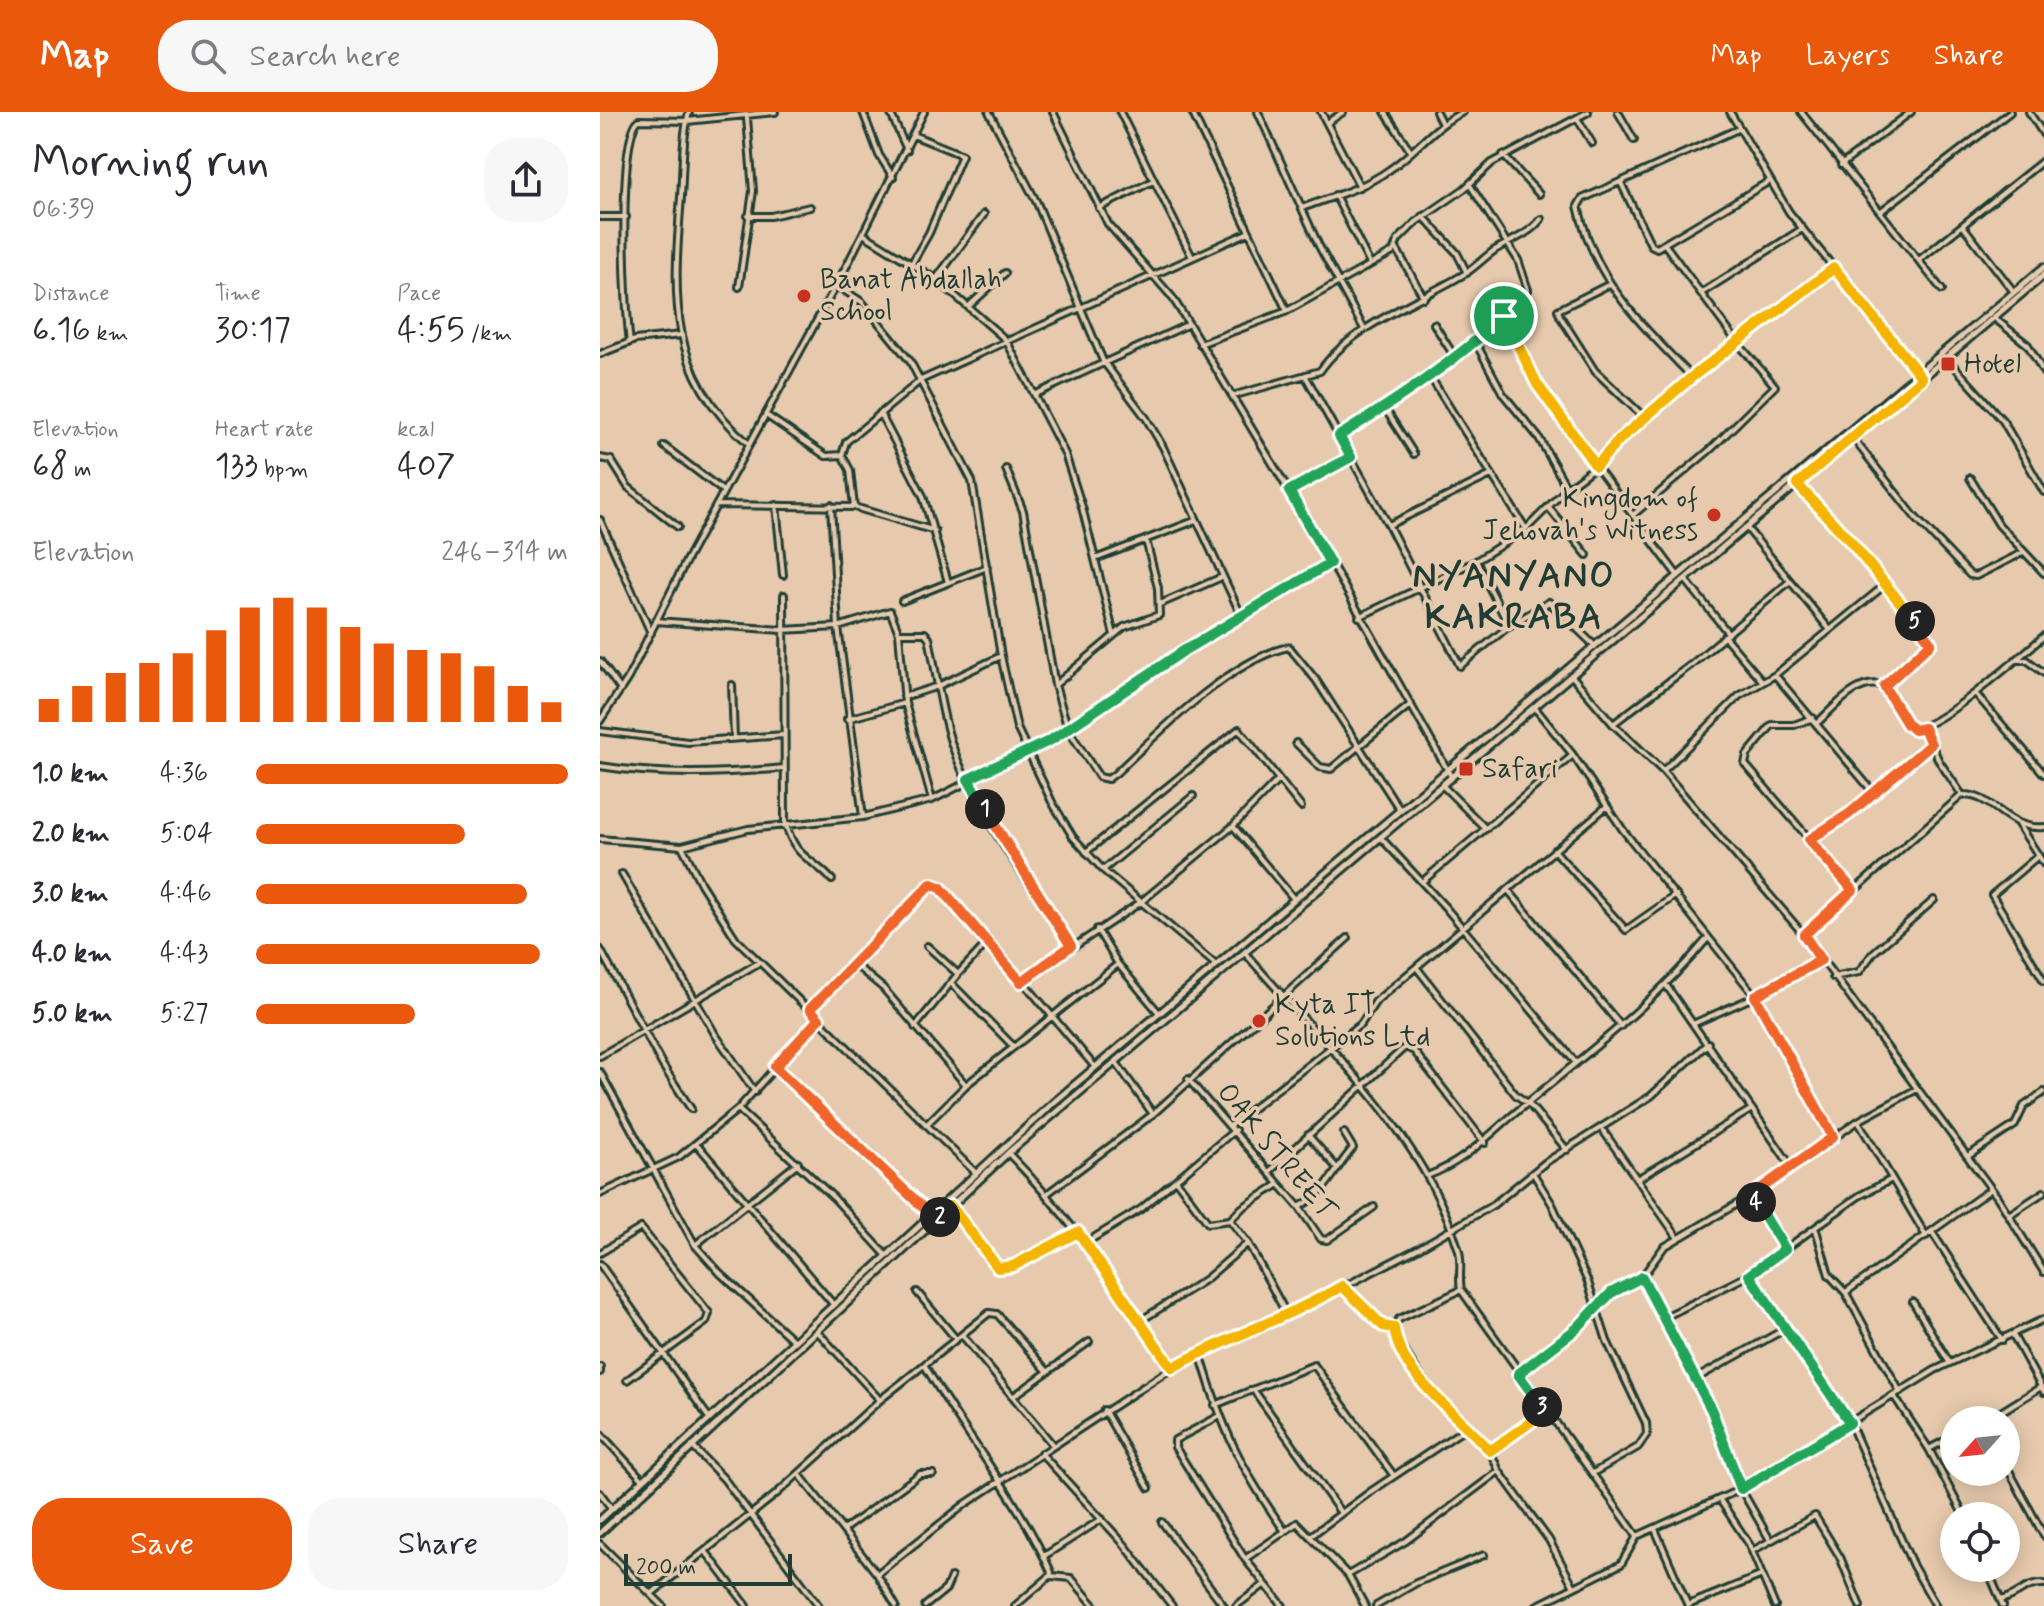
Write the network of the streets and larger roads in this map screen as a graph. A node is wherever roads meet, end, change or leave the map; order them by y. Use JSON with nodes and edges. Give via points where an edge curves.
{"nodes":[{"id":1,"x":689,"y":112,"type":"edge"},
{"id":2,"x":734,"y":112,"type":"edge"},
{"id":3,"x":775,"y":112,"type":"edge"},
{"id":4,"x":863,"y":112,"type":"edge"},
{"id":5,"x":890,"y":112,"type":"edge"},
{"id":6,"x":924,"y":112,"type":"edge"},
{"id":7,"x":989,"y":112,"type":"edge"},
{"id":8,"x":1053,"y":112,"type":"edge"},
{"id":9,"x":1120,"y":112,"type":"edge"},
{"id":10,"x":1192,"y":112,"type":"edge"},
{"id":11,"x":1258,"y":112,"type":"edge"},
{"id":12,"x":1321,"y":112,"type":"edge"},
{"id":13,"x":1343,"y":112,"type":"edge"},
{"id":14,"x":1385,"y":112,"type":"edge"},
{"id":15,"x":1436,"y":112,"type":"edge"},
{"id":16,"x":1463,"y":112,"type":"edge"},
{"id":17,"x":1588,"y":112,"type":"edge"},
{"id":18,"x":1618,"y":112,"type":"edge"},
{"id":19,"x":1730,"y":112,"type":"edge"},
{"id":20,"x":1801,"y":112,"type":"edge"},
{"id":21,"x":1911,"y":112,"type":"edge"},
{"id":22,"x":2010,"y":112,"type":"edge"},
{"id":23,"x":2029,"y":112,"type":"edge"},
{"id":24,"x":732,"y":118,"type":"junction"},
{"id":25,"x":747,"y":118,"type":"junction"},
{"id":26,"x":1577,"y":118,"type":"junction"},
{"id":27,"x":687,"y":121,"type":"junction"},
{"id":28,"x":1441,"y":122,"type":"junction"},
{"id":29,"x":1327,"y":123,"type":"junction"},
{"id":30,"x":2044,"y":123,"type":"edge"},
{"id":31,"x":2038,"y":127,"type":"junction"},
{"id":32,"x":1738,"y":129,"type":"junction"},
{"id":33,"x":913,"y":135,"type":"junction"},
{"id":34,"x":2044,"y":135,"type":"edge"},
{"id":35,"x":1634,"y":140,"type":"dead end"},
{"id":36,"x":1592,"y":143,"type":"dead end"},
{"id":37,"x":907,"y":150,"type":"junction"},
{"id":38,"x":1411,"y":152,"type":"junction"},
{"id":39,"x":1503,"y":155,"type":"junction"},
{"id":40,"x":2044,"y":160,"type":"edge"},
{"id":41,"x":1841,"y":165,"type":"junction"},
{"id":42,"x":893,"y":177,"type":"junction"},
{"id":43,"x":1153,"y":181,"type":"junction"},
{"id":44,"x":1768,"y":182,"type":"junction"},
{"id":45,"x":1621,"y":183,"type":"junction"},
{"id":46,"x":1470,"y":185,"type":"junction"},
{"id":47,"x":1360,"y":187,"type":"junction"},
{"id":48,"x":1539,"y":194,"type":"dead end"},
{"id":49,"x":1335,"y":195,"type":"junction"},
{"id":50,"x":810,"y":207,"type":"dead end"},
{"id":51,"x":1099,"y":208,"type":"junction"},
{"id":52,"x":1302,"y":208,"type":"junction"},
{"id":53,"x":1880,"y":212,"type":"junction"},
{"id":54,"x":984,"y":214,"type":"dead end"},
{"id":55,"x":748,"y":216,"type":"junction"},
{"id":56,"x":1423,"y":216,"type":"junction"},
{"id":57,"x":600,"y":217,"type":"edge"},
{"id":58,"x":626,"y":217,"type":"junction"},
{"id":59,"x":1541,"y":219,"type":"dead end"},
{"id":60,"x":1963,"y":226,"type":"junction"},
{"id":61,"x":1802,"y":229,"type":"junction"},
{"id":62,"x":1249,"y":232,"type":"junction"},
{"id":63,"x":863,"y":234,"type":"junction"},
{"id":64,"x":1509,"y":244,"type":"junction"},
{"id":65,"x":1666,"y":246,"type":"junction"},
{"id":66,"x":1396,"y":248,"type":"junction"},
{"id":67,"x":1191,"y":255,"type":"junction"},
{"id":68,"x":1919,"y":260,"type":"junction"},
{"id":69,"x":912,"y":263,"type":"junction"},
{"id":70,"x":1370,"y":264,"type":"junction"},
{"id":71,"x":2044,"y":267,"type":"edge"},
{"id":72,"x":1834,"y":268,"type":"junction"},
{"id":73,"x":1005,"y":273,"type":"dead end"},
{"id":74,"x":1467,"y":273,"type":"junction"},
{"id":75,"x":1150,"y":274,"type":"junction"},
{"id":76,"x":2044,"y":275,"type":"edge"},
{"id":77,"x":936,"y":279,"type":"junction"},
{"id":78,"x":1339,"y":283,"type":"junction"},
{"id":79,"x":836,"y":285,"type":"junction"},
{"id":80,"x":1608,"y":285,"type":"junction"},
{"id":81,"x":739,"y":287,"type":"dead end"},
{"id":82,"x":1942,"y":290,"type":"dead end"},
{"id":83,"x":2014,"y":292,"type":"junction"},
{"id":84,"x":1702,"y":293,"type":"junction"},
{"id":85,"x":1424,"y":298,"type":"junction"},
{"id":86,"x":970,"y":305,"type":"junction"},
{"id":87,"x":1080,"y":306,"type":"junction"},
{"id":88,"x":1287,"y":311,"type":"junction"},
{"id":89,"x":1504,"y":316,"type":"junction"},
{"id":90,"x":1993,"y":317,"type":"junction"},
{"id":91,"x":1189,"y":324,"type":"junction"},
{"id":92,"x":1434,"y":324,"type":"dead end"},
{"id":93,"x":1364,"y":329,"type":"junction"},
{"id":94,"x":681,"y":335,"type":"junction"},
{"id":95,"x":1006,"y":340,"type":"junction"},
{"id":96,"x":630,"y":342,"type":"junction"},
{"id":97,"x":1737,"y":342,"type":"junction"},
{"id":98,"x":1476,"y":343,"type":"junction"},
{"id":99,"x":1200,"y":344,"type":"junction"},
{"id":100,"x":600,"y":354,"type":"edge"},
{"id":101,"x":1946,"y":357,"type":"junction"},
{"id":102,"x":1456,"y":359,"type":"junction"},
{"id":103,"x":1103,"y":361,"type":"junction"},
{"id":104,"x":2043,"y":368,"type":"edge"},
{"id":105,"x":1917,"y":372,"type":"junction"},
{"id":106,"x":1305,"y":375,"type":"junction"},
{"id":107,"x":1692,"y":377,"type":"junction"},
{"id":108,"x":1431,"y":378,"type":"junction"},
{"id":109,"x":1922,"y":378,"type":"junction"},
{"id":110,"x":921,"y":380,"type":"junction"},
{"id":111,"x":1036,"y":394,"type":"junction"},
{"id":112,"x":1232,"y":396,"type":"junction"},
{"id":113,"x":1384,"y":407,"type":"junction"},
{"id":114,"x":880,"y":413,"type":"junction"},
{"id":115,"x":766,"y":415,"type":"junction"},
{"id":116,"x":1646,"y":419,"type":"junction"},
{"id":117,"x":1339,"y":436,"type":"junction"},
{"id":118,"x":1852,"y":437,"type":"junction"},
{"id":119,"x":749,"y":444,"type":"junction"},
{"id":120,"x":664,"y":446,"type":"dead end"},
{"id":121,"x":1414,"y":454,"type":"dead end"},
{"id":122,"x":842,"y":455,"type":"junction"},
{"id":123,"x":1351,"y":457,"type":"junction"},
{"id":124,"x":600,"y":458,"type":"edge"},
{"id":125,"x":1596,"y":466,"type":"junction"},
{"id":126,"x":1006,"y":469,"type":"dead end"},
{"id":127,"x":1491,"y":475,"type":"junction"},
{"id":128,"x":1970,"y":478,"type":"dead end"},
{"id":129,"x":1797,"y":484,"type":"junction"},
{"id":130,"x":1567,"y":488,"type":"junction"},
{"id":131,"x":723,"y":491,"type":"junction"},
{"id":132,"x":1289,"y":491,"type":"junction"},
{"id":133,"x":2044,"y":492,"type":"edge"},
{"id":134,"x":716,"y":505,"type":"junction"},
{"id":135,"x":776,"y":505,"type":"junction"},
{"id":136,"x":831,"y":505,"type":"junction"},
{"id":137,"x":854,"y":507,"type":"junction"},
{"id":138,"x":1549,"y":508,"type":"junction"},
{"id":139,"x":1633,"y":515,"type":"junction"},
{"id":140,"x":600,"y":520,"type":"edge"},
{"id":141,"x":1197,"y":520,"type":"junction"},
{"id":142,"x":1389,"y":526,"type":"junction"},
{"id":143,"x":678,"y":527,"type":"dead end"},
{"id":144,"x":1746,"y":527,"type":"junction"},
{"id":145,"x":1526,"y":529,"type":"junction"},
{"id":146,"x":935,"y":531,"type":"junction"},
{"id":147,"x":1146,"y":540,"type":"junction"},
{"id":148,"x":2022,"y":553,"type":"junction"},
{"id":149,"x":1587,"y":555,"type":"dead end"},
{"id":150,"x":1095,"y":559,"type":"junction"},
{"id":151,"x":1476,"y":561,"type":"junction"},
{"id":152,"x":1330,"y":563,"type":"junction"},
{"id":153,"x":987,"y":567,"type":"junction"},
{"id":154,"x":2044,"y":573,"type":"edge"},
{"id":155,"x":783,"y":575,"type":"dead end"},
{"id":156,"x":1222,"y":577,"type":"junction"},
{"id":157,"x":1682,"y":578,"type":"junction"},
{"id":158,"x":1790,"y":581,"type":"junction"},
{"id":159,"x":948,"y":582,"type":"junction"},
{"id":160,"x":1885,"y":585,"type":"junction"},
{"id":161,"x":1420,"y":588,"type":"junction"},
{"id":162,"x":784,"y":595,"type":"dead end"},
{"id":163,"x":902,"y":601,"type":"dead end"},
{"id":164,"x":1160,"y":604,"type":"junction"},
{"id":165,"x":1241,"y":615,"type":"junction"},
{"id":166,"x":1359,"y":617,"type":"junction"},
{"id":167,"x":656,"y":621,"type":"junction"},
{"id":168,"x":1509,"y":626,"type":"junction"},
{"id":169,"x":838,"y":627,"type":"junction"},
{"id":170,"x":782,"y":630,"type":"junction"},
{"id":171,"x":1830,"y":630,"type":"junction"},
{"id":172,"x":651,"y":633,"type":"junction"},
{"id":173,"x":899,"y":633,"type":"junction"},
{"id":174,"x":1726,"y":634,"type":"junction"},
{"id":175,"x":1114,"y":635,"type":"junction"},
{"id":176,"x":2044,"y":636,"type":"edge"},
{"id":177,"x":1595,"y":646,"type":"junction"},
{"id":178,"x":2026,"y":651,"type":"junction"},
{"id":179,"x":1001,"y":656,"type":"junction"},
{"id":180,"x":2015,"y":660,"type":"junction"},
{"id":181,"x":2027,"y":660,"type":"junction"},
{"id":182,"x":600,"y":661,"type":"edge"},
{"id":183,"x":2044,"y":673,"type":"edge"},
{"id":184,"x":1571,"y":675,"type":"junction"},
{"id":185,"x":1775,"y":675,"type":"junction"},
{"id":186,"x":1763,"y":682,"type":"junction"},
{"id":187,"x":732,"y":685,"type":"dead end"},
{"id":188,"x":1055,"y":685,"type":"junction"},
{"id":189,"x":938,"y":686,"type":"junction"},
{"id":190,"x":1884,"y":686,"type":"junction"},
{"id":191,"x":621,"y":690,"type":"junction"},
{"id":192,"x":1975,"y":693,"type":"junction"},
{"id":193,"x":904,"y":700,"type":"junction"},
{"id":194,"x":1411,"y":704,"type":"junction"},
{"id":195,"x":1535,"y":708,"type":"junction"},
{"id":196,"x":847,"y":719,"type":"junction"},
{"id":197,"x":1815,"y":720,"type":"junction"},
{"id":198,"x":600,"y":721,"type":"edge"},
{"id":199,"x":1613,"y":724,"type":"junction"},
{"id":200,"x":1924,"y":728,"type":"junction"},
{"id":201,"x":1068,"y":729,"type":"junction"},
{"id":202,"x":600,"y":731,"type":"edge"},
{"id":203,"x":784,"y":735,"type":"junction"},
{"id":204,"x":734,"y":738,"type":"junction"},
{"id":205,"x":1296,"y":743,"type":"dead end"},
{"id":206,"x":1931,"y":744,"type":"junction"},
{"id":207,"x":1356,"y":745,"type":"junction"},
{"id":208,"x":1027,"y":754,"type":"junction"},
{"id":209,"x":1573,"y":755,"type":"junction"},
{"id":210,"x":600,"y":766,"type":"edge"},
{"id":211,"x":784,"y":768,"type":"junction"},
{"id":212,"x":1448,"y":771,"type":"junction"},
{"id":213,"x":1663,"y":771,"type":"junction"},
{"id":214,"x":2044,"y":774,"type":"edge"},
{"id":215,"x":1452,"y":778,"type":"junction"},
{"id":216,"x":968,"y":779,"type":"junction"},
{"id":217,"x":1279,"y":779,"type":"junction"},
{"id":218,"x":1443,"y":786,"type":"junction"},
{"id":219,"x":1873,"y":792,"type":"junction"},
{"id":220,"x":1962,"y":795,"type":"junction"},
{"id":221,"x":1193,"y":796,"type":"dead end"},
{"id":222,"x":932,"y":800,"type":"junction"},
{"id":223,"x":1301,"y":807,"type":"dead end"},
{"id":224,"x":1606,"y":807,"type":"junction"},
{"id":225,"x":1400,"y":810,"type":"junction"},
{"id":226,"x":863,"y":817,"type":"junction"},
{"id":227,"x":785,"y":822,"type":"junction"},
{"id":228,"x":2018,"y":824,"type":"junction"},
{"id":229,"x":1233,"y":826,"type":"junction"},
{"id":230,"x":2044,"y":827,"type":"edge"},
{"id":231,"x":1486,"y":829,"type":"junction"},
{"id":232,"x":1381,"y":838,"type":"junction"},
{"id":233,"x":600,"y":839,"type":"edge"},
{"id":234,"x":1809,"y":840,"type":"junction"},
{"id":235,"x":682,"y":846,"type":"junction"},
{"id":236,"x":1554,"y":850,"type":"junction"},
{"id":237,"x":1086,"y":852,"type":"junction"},
{"id":238,"x":2038,"y":856,"type":"junction"},
{"id":239,"x":2044,"y":864,"type":"edge"},
{"id":240,"x":1103,"y":870,"type":"junction"},
{"id":241,"x":622,"y":874,"type":"dead end"},
{"id":242,"x":832,"y":880,"type":"dead end"},
{"id":243,"x":1423,"y":881,"type":"junction"},
{"id":244,"x":1507,"y":889,"type":"junction"},
{"id":245,"x":1853,"y":890,"type":"junction"},
{"id":246,"x":1676,"y":895,"type":"junction"},
{"id":247,"x":1294,"y":899,"type":"junction"},
{"id":248,"x":1934,"y":900,"type":"dead end"},
{"id":249,"x":1141,"y":902,"type":"junction"},
{"id":250,"x":1461,"y":927,"type":"junction"},
{"id":251,"x":1097,"y":929,"type":"junction"},
{"id":252,"x":1804,"y":935,"type":"junction"},
{"id":253,"x":1348,"y":938,"type":"dead end"},
{"id":254,"x":1708,"y":938,"type":"junction"},
{"id":255,"x":989,"y":941,"type":"junction"},
{"id":256,"x":927,"y":946,"type":"dead end"},
{"id":257,"x":1071,"y":946,"type":"junction"},
{"id":258,"x":600,"y":949,"type":"edge"},
{"id":259,"x":1245,"y":953,"type":"junction"},
{"id":260,"x":1821,"y":960,"type":"junction"},
{"id":261,"x":761,"y":962,"type":"junction"},
{"id":262,"x":854,"y":964,"type":"junction"},
{"id":263,"x":1118,"y":964,"type":"junction"},
{"id":264,"x":1216,"y":965,"type":"junction"},
{"id":265,"x":1417,"y":968,"type":"junction"},
{"id":266,"x":958,"y":974,"type":"junction"},
{"id":267,"x":1833,"y":977,"type":"junction"},
{"id":268,"x":2044,"y":981,"type":"edge"},
{"id":269,"x":1021,"y":982,"type":"junction"},
{"id":270,"x":951,"y":983,"type":"junction"},
{"id":271,"x":1666,"y":985,"type":"junction"},
{"id":272,"x":1282,"y":996,"type":"junction"},
{"id":273,"x":1755,"y":996,"type":"junction"},
{"id":274,"x":695,"y":1001,"type":"junction"},
{"id":275,"x":810,"y":1009,"type":"junction"},
{"id":276,"x":1159,"y":1013,"type":"junction"},
{"id":277,"x":1052,"y":1017,"type":"junction"},
{"id":278,"x":819,"y":1019,"type":"junction"},
{"id":279,"x":1695,"y":1023,"type":"junction"},
{"id":280,"x":1621,"y":1026,"type":"junction"},
{"id":281,"x":915,"y":1028,"type":"junction"},
{"id":282,"x":644,"y":1030,"type":"junction"},
{"id":283,"x":1132,"y":1034,"type":"junction"},
{"id":284,"x":1139,"y":1040,"type":"junction"},
{"id":285,"x":1708,"y":1043,"type":"junction"},
{"id":286,"x":1014,"y":1047,"type":"junction"},
{"id":287,"x":1329,"y":1048,"type":"junction"},
{"id":288,"x":600,"y":1056,"type":"edge"},
{"id":289,"x":1115,"y":1061,"type":"junction"},
{"id":290,"x":1576,"y":1064,"type":"junction"},
{"id":291,"x":775,"y":1067,"type":"junction"},
{"id":292,"x":1095,"y":1067,"type":"junction"},
{"id":293,"x":600,"y":1072,"type":"edge"},
{"id":294,"x":1188,"y":1079,"type":"junction"},
{"id":295,"x":966,"y":1085,"type":"junction"},
{"id":296,"x":1362,"y":1086,"type":"junction"},
{"id":297,"x":1917,"y":1089,"type":"junction"},
{"id":298,"x":755,"y":1092,"type":"junction"},
{"id":299,"x":2044,"y":1092,"type":"edge"},
{"id":300,"x":1529,"y":1104,"type":"junction"},
{"id":301,"x":691,"y":1109,"type":"dead end"},
{"id":302,"x":738,"y":1109,"type":"junction"},
{"id":303,"x":1752,"y":1109,"type":"junction"},
{"id":304,"x":1153,"y":1114,"type":"junction"},
{"id":305,"x":1858,"y":1121,"type":"junction"},
{"id":306,"x":926,"y":1125,"type":"junction"},
{"id":307,"x":1233,"y":1128,"type":"junction"},
{"id":308,"x":1601,"y":1129,"type":"junction"},
{"id":309,"x":1344,"y":1133,"type":"dead end"},
{"id":310,"x":1308,"y":1135,"type":"junction"},
{"id":311,"x":1833,"y":1137,"type":"junction"},
{"id":312,"x":696,"y":1143,"type":"junction"},
{"id":313,"x":1485,"y":1143,"type":"junction"},
{"id":314,"x":1567,"y":1150,"type":"junction"},
{"id":315,"x":1008,"y":1153,"type":"junction"},
{"id":316,"x":1968,"y":1156,"type":"junction"},
{"id":317,"x":798,"y":1163,"type":"junction"},
{"id":318,"x":1791,"y":1166,"type":"junction"},
{"id":319,"x":1336,"y":1167,"type":"junction"},
{"id":320,"x":655,"y":1171,"type":"junction"},
{"id":321,"x":975,"y":1172,"type":"junction"},
{"id":322,"x":1269,"y":1172,"type":"junction"},
{"id":323,"x":1533,"y":1173,"type":"junction"},
{"id":324,"x":1427,"y":1176,"type":"junction"},
{"id":325,"x":1639,"y":1178,"type":"junction"},
{"id":326,"x":1176,"y":1180,"type":"junction"},
{"id":327,"x":1890,"y":1180,"type":"junction"},
{"id":328,"x":1279,"y":1184,"type":"junction"},
{"id":329,"x":1991,"y":1189,"type":"junction"},
{"id":330,"x":601,"y":1192,"type":"edge"},
{"id":331,"x":2044,"y":1192,"type":"edge"},
{"id":332,"x":1048,"y":1193,"type":"junction"},
{"id":333,"x":1752,"y":1195,"type":"junction"},
{"id":334,"x":746,"y":1203,"type":"junction"},
{"id":335,"x":951,"y":1206,"type":"junction"},
{"id":336,"x":1299,"y":1207,"type":"junction"},
{"id":337,"x":1374,"y":1207,"type":"dead end"},
{"id":338,"x":930,"y":1213,"type":"junction"},
{"id":339,"x":2009,"y":1215,"type":"junction"},
{"id":340,"x":936,"y":1220,"type":"junction"},
{"id":341,"x":1230,"y":1220,"type":"junction"},
{"id":342,"x":1816,"y":1229,"type":"junction"},
{"id":343,"x":1450,"y":1231,"type":"junction"},
{"id":344,"x":1078,"y":1232,"type":"junction"},
{"id":345,"x":1932,"y":1232,"type":"junction"},
{"id":346,"x":1926,"y":1236,"type":"junction"},
{"id":347,"x":1678,"y":1238,"type":"junction"},
{"id":348,"x":1086,"y":1242,"type":"junction"},
{"id":349,"x":1248,"y":1243,"type":"junction"},
{"id":350,"x":695,"y":1245,"type":"junction"},
{"id":351,"x":1785,"y":1249,"type":"junction"},
{"id":352,"x":600,"y":1253,"type":"edge"},
{"id":353,"x":886,"y":1255,"type":"junction"},
{"id":354,"x":600,"y":1264,"type":"edge"},
{"id":355,"x":2044,"y":1272,"type":"edge"},
{"id":356,"x":1749,"y":1275,"type":"junction"},
{"id":357,"x":1642,"y":1277,"type":"junction"},
{"id":358,"x":1342,"y":1286,"type":"junction"},
{"id":359,"x":1461,"y":1290,"type":"junction"},
{"id":360,"x":917,"y":1292,"type":"dead end"},
{"id":361,"x":1846,"y":1293,"type":"junction"},
{"id":362,"x":1913,"y":1302,"type":"dead end"},
{"id":363,"x":833,"y":1304,"type":"junction"},
{"id":364,"x":1595,"y":1309,"type":"junction"},
{"id":365,"x":1287,"y":1315,"type":"junction"},
{"id":366,"x":1663,"y":1318,"type":"junction"},
{"id":367,"x":2044,"y":1319,"type":"edge"},
{"id":368,"x":1140,"y":1321,"type":"junction"},
{"id":369,"x":1394,"y":1328,"type":"junction"},
{"id":370,"x":1785,"y":1329,"type":"junction"},
{"id":371,"x":817,"y":1331,"type":"junction"},
{"id":372,"x":2013,"y":1334,"type":"junction"},
{"id":373,"x":962,"y":1335,"type":"junction"},
{"id":374,"x":956,"y":1339,"type":"junction"},
{"id":375,"x":793,"y":1340,"type":"junction"},
{"id":376,"x":2002,"y":1340,"type":"junction"},
{"id":377,"x":1089,"y":1342,"type":"dead end"},
{"id":378,"x":1199,"y":1352,"type":"junction"},
{"id":379,"x":664,"y":1355,"type":"junction"},
{"id":380,"x":1949,"y":1362,"type":"junction"},
{"id":381,"x":925,"y":1366,"type":"junction"},
{"id":382,"x":1172,"y":1368,"type":"junction"},
{"id":383,"x":1048,"y":1372,"type":"junction"},
{"id":384,"x":1518,"y":1374,"type":"junction"},
{"id":385,"x":1696,"y":1378,"type":"junction"},
{"id":386,"x":627,"y":1380,"type":"dead end"},
{"id":387,"x":2042,"y":1390,"type":"edge"},
{"id":388,"x":1255,"y":1392,"type":"junction"},
{"id":389,"x":1900,"y":1392,"type":"junction"},
{"id":390,"x":1014,"y":1396,"type":"junction"},
{"id":391,"x":1894,"y":1396,"type":"junction"},
{"id":392,"x":880,"y":1400,"type":"junction"},
{"id":393,"x":1215,"y":1405,"type":"junction"},
{"id":394,"x":2013,"y":1406,"type":"edge"},
{"id":395,"x":718,"y":1410,"type":"junction"},
{"id":396,"x":1104,"y":1410,"type":"junction"},
{"id":397,"x":1546,"y":1411,"type":"junction"},
{"id":398,"x":724,"y":1417,"type":"junction"},
{"id":399,"x":1218,"y":1417,"type":"junction"},
{"id":400,"x":709,"y":1418,"type":"junction"},
{"id":401,"x":1850,"y":1423,"type":"junction"},
{"id":402,"x":1466,"y":1428,"type":"junction"},
{"id":403,"x":600,"y":1433,"type":"edge"},
{"id":404,"x":1940,"y":1443,"type":"edge"},
{"id":405,"x":1052,"y":1444,"type":"junction"},
{"id":406,"x":692,"y":1446,"type":"junction"},
{"id":407,"x":1929,"y":1449,"type":"junction"},
{"id":408,"x":1490,"y":1451,"type":"junction"},
{"id":409,"x":1041,"y":1453,"type":"junction"},
{"id":410,"x":1499,"y":1471,"type":"junction"},
{"id":411,"x":1592,"y":1473,"type":"junction"},
{"id":412,"x":799,"y":1474,"type":"junction"},
{"id":413,"x":933,"y":1474,"type":"dead end"},
{"id":414,"x":1394,"y":1476,"type":"junction"},
{"id":415,"x":643,"y":1480,"type":"junction"},
{"id":416,"x":1000,"y":1480,"type":"junction"},
{"id":417,"x":2018,"y":1486,"type":"edge"},
{"id":418,"x":1149,"y":1488,"type":"dead end"},
{"id":419,"x":1741,"y":1489,"type":"junction"},
{"id":420,"x":600,"y":1493,"type":"edge"},
{"id":421,"x":1720,"y":1500,"type":"junction"},
{"id":422,"x":1957,"y":1502,"type":"edge"},
{"id":423,"x":612,"y":1509,"type":"junction"},
{"id":424,"x":1341,"y":1513,"type":"junction"},
{"id":425,"x":751,"y":1515,"type":"junction"},
{"id":426,"x":1102,"y":1519,"type":"junction"},
{"id":427,"x":600,"y":1520,"type":"edge"},
{"id":428,"x":1162,"y":1522,"type":"dead end"},
{"id":429,"x":1655,"y":1529,"type":"junction"},
{"id":430,"x":843,"y":1530,"type":"junction"},
{"id":431,"x":1284,"y":1530,"type":"junction"},
{"id":432,"x":600,"y":1533,"type":"edge"},
{"id":433,"x":2044,"y":1534,"type":"edge"},
{"id":434,"x":1312,"y":1535,"type":"junction"},
{"id":435,"x":1637,"y":1536,"type":"junction"},
{"id":436,"x":1770,"y":1540,"type":"junction"},
{"id":437,"x":600,"y":1544,"type":"edge"},
{"id":438,"x":1752,"y":1551,"type":"junction"},
{"id":439,"x":706,"y":1552,"type":"junction"},
{"id":440,"x":1484,"y":1555,"type":"dead end"},
{"id":441,"x":1044,"y":1556,"type":"junction"},
{"id":442,"x":1245,"y":1559,"type":"junction"},
{"id":443,"x":877,"y":1574,"type":"junction"},
{"id":444,"x":1348,"y":1575,"type":"junction"},
{"id":445,"x":1050,"y":1576,"type":"junction"},
{"id":446,"x":1760,"y":1576,"type":"junction"},
{"id":447,"x":951,"y":1577,"type":"dead end"},
{"id":448,"x":1993,"y":1582,"type":"edge"},
{"id":449,"x":1265,"y":1584,"type":"junction"},
{"id":450,"x":2044,"y":1584,"type":"edge"},
{"id":451,"x":1574,"y":1587,"type":"junction"},
{"id":452,"x":651,"y":1594,"type":"junction"},
{"id":453,"x":2002,"y":1603,"type":"edge"},
{"id":454,"x":1546,"y":1604,"type":"edge"},
{"id":455,"x":663,"y":1606,"type":"edge"},
{"id":456,"x":747,"y":1606,"type":"edge"},
{"id":457,"x":819,"y":1606,"type":"edge"},
{"id":458,"x":896,"y":1606,"type":"edge"},
{"id":459,"x":925,"y":1606,"type":"edge"},
{"id":460,"x":1015,"y":1606,"type":"edge"},
{"id":461,"x":1095,"y":1606,"type":"edge"},
{"id":462,"x":1172,"y":1606,"type":"edge"},
{"id":463,"x":1224,"y":1606,"type":"edge"},
{"id":464,"x":1236,"y":1606,"type":"edge"},
{"id":465,"x":1283,"y":1606,"type":"edge"},
{"id":466,"x":1365,"y":1606,"type":"edge"},
{"id":467,"x":1376,"y":1606,"type":"edge"},
{"id":468,"x":1536,"y":1606,"type":"edge"},
{"id":469,"x":1688,"y":1606,"type":"edge"},
{"id":470,"x":1775,"y":1606,"type":"edge"},
{"id":471,"x":1860,"y":1606,"type":"edge"},
{"id":472,"x":1936,"y":1606,"type":"edge"}],
"edges":[{"from":1,"to":27,"type":"street"},
{"from":2,"to":24,"type":"street"},
{"from":3,"to":25,"type":"street"},
{"from":4,"to":42,"type":"street"},
{"from":5,"to":37,"type":"street"},
{"from":6,"to":33,"type":"street"},
{"from":7,"to":87,"type":"street","via":[[1037,203]]},
{"from":8,"to":51,"type":"street"},
{"from":9,"to":43,"type":"street"},
{"from":10,"to":62,"type":"street"},
{"from":11,"to":52,"type":"street"},
{"from":12,"to":29,"type":"street"},
{"from":13,"to":29,"type":"street"},
{"from":14,"to":38,"type":"street"},
{"from":15,"to":28,"type":"street"},
{"from":16,"to":28,"type":"street"},
{"from":17,"to":26,"type":"street"},
{"from":18,"to":35,"type":"street"},
{"from":19,"to":32,"type":"street"},
{"from":20,"to":41,"type":"street"},
{"from":21,"to":41,"type":"street"},
{"from":22,"to":53,"type":"street"},
{"from":23,"to":31,"type":"street"},
{"from":24,"to":25,"type":"street"},
{"from":24,"to":27,"type":"street"},
{"from":25,"to":55,"type":"street","via":[[753,191]]},
{"from":26,"to":36,"type":"street"},
{"from":26,"to":39,"type":"street"},
{"from":27,"to":58,"type":"street","via":[[639,120],[632,125]]},
{"from":27,"to":94,"type":"street","via":[[677,246]]},
{"from":28,"to":38,"type":"street"},
{"from":29,"to":47,"type":"street"},
{"from":30,"to":31,"type":"street"},
{"from":31,"to":34,"type":"street"},
{"from":32,"to":44,"type":"street"},
{"from":32,"to":45,"type":"street"},
{"from":33,"to":37,"type":"street"},
{"from":33,"to":69,"type":"street","via":[[962,155]]},
{"from":37,"to":42,"type":"street"},
{"from":38,"to":47,"type":"street"},
{"from":39,"to":46,"type":"street"},
{"from":39,"to":48,"type":"street"},
{"from":40,"to":60,"type":"street"},
{"from":41,"to":53,"type":"street"},
{"from":42,"to":63,"type":"street"},
{"from":43,"to":51,"type":"street"},
{"from":43,"to":67,"type":"street"},
{"from":44,"to":61,"type":"street"},
{"from":44,"to":65,"type":"street"},
{"from":45,"to":65,"type":"street","via":[[1652,247]]},
{"from":45,"to":80,"type":"street","via":[[1582,199],[1578,206]]},
{"from":46,"to":56,"type":"street"},
{"from":46,"to":64,"type":"street"},
{"from":47,"to":49,"type":"street"},
{"from":49,"to":52,"type":"street"},
{"from":49,"to":70,"type":"street"},
{"from":50,"to":55,"type":"street"},
{"from":51,"to":75,"type":"street"},
{"from":52,"to":78,"type":"street"},
{"from":53,"to":68,"type":"street"},
{"from":54,"to":77,"type":"street"},
{"from":55,"to":81,"type":"street"},
{"from":56,"to":66,"type":"street"},
{"from":56,"to":74,"type":"street","via":[[1457,253]]},
{"from":57,"to":58,"type":"street"},
{"from":58,"to":96,"type":"street","via":[[623,295]]},
{"from":59,"to":64,"type":"street"},
{"from":60,"to":68,"type":"street"},
{"from":60,"to":83,"type":"street"},
{"from":61,"to":72,"type":"street"},
{"from":61,"to":84,"type":"street"},
{"from":62,"to":67,"type":"street"},
{"from":62,"to":88,"type":"street"},
{"from":63,"to":69,"type":"street"},
{"from":63,"to":79,"type":"street"},
{"from":64,"to":74,"type":"street"},
{"from":64,"to":89,"type":"street","via":[[1528,290]]},
{"from":65,"to":84,"type":"street"},
{"from":66,"to":70,"type":"street"},
{"from":66,"to":85,"type":"street"},
{"from":67,"to":75,"type":"street"},
{"from":68,"to":82,"type":"street"},
{"from":69,"to":77,"type":"street"},
{"from":70,"to":78,"type":"street"},
{"from":71,"to":83,"type":"street"},
{"from":72,"to":97,"type":"street"},
{"from":72,"to":105,"type":"street"},
{"from":73,"to":86,"type":"street"},
{"from":74,"to":85,"type":"street"},
{"from":75,"to":87,"type":"street"},
{"from":75,"to":91,"type":"street"},
{"from":76,"to":90,"type":"street"},
{"from":77,"to":86,"type":"street"},
{"from":78,"to":88,"type":"street"},
{"from":78,"to":93,"type":"street"},
{"from":79,"to":110,"type":"street","via":[[872,313]]},
{"from":79,"to":115,"type":"street"},
{"from":80,"to":107,"type":"street"},
{"from":80,"to":116,"type":"street","via":[[1558,310],[1595,371]]},
{"from":83,"to":105,"type":"street"},
{"from":84,"to":97,"type":"street"},
{"from":85,"to":93,"type":"street"},
{"from":86,"to":95,"type":"street"},
{"from":87,"to":95,"type":"street"},
{"from":87,"to":103,"type":"street"},
{"from":88,"to":99,"type":"street"},
{"from":89,"to":98,"type":"street"},
{"from":89,"to":125,"type":"street","via":[[1537,384]]},
{"from":90,"to":101,"type":"street"},
{"from":90,"to":104,"type":"street","via":[[2028,345]]},
{"from":91,"to":99,"type":"street"},
{"from":91,"to":103,"type":"street"},
{"from":92,"to":102,"type":"street"},
{"from":93,"to":106,"type":"street","via":[[1320,371]]},
{"from":94,"to":96,"type":"street"},
{"from":94,"to":119,"type":"street","via":[[705,396]]},
{"from":95,"to":110,"type":"street"},
{"from":95,"to":111,"type":"street"},
{"from":96,"to":100,"type":"street"},
{"from":97,"to":107,"type":"street"},
{"from":97,"to":139,"type":"street","via":[[1775,386]]},
{"from":98,"to":102,"type":"street"},
{"from":98,"to":130,"type":"street","via":[[1503,394],[1539,438]]},
{"from":99,"to":112,"type":"street"},
{"from":101,"to":109,"type":"street"},
{"from":101,"to":133,"type":"street","via":[[2003,421]]},
{"from":102,"to":108,"type":"street"},
{"from":103,"to":111,"type":"street"},
{"from":103,"to":141,"type":"street","via":[[1154,431]]},
{"from":105,"to":109,"type":"street"},
{"from":105,"to":157,"type":"street"},
{"from":106,"to":112,"type":"street"},
{"from":106,"to":117,"type":"street"},
{"from":107,"to":116,"type":"street"},
{"from":108,"to":113,"type":"street"},
{"from":108,"to":127,"type":"street"},
{"from":109,"to":118,"type":"street"},
{"from":110,"to":114,"type":"street"},
{"from":110,"to":153,"type":"street","via":[[972,481]]},
{"from":111,"to":150,"type":"street","via":[[1071,471]]},
{"from":112,"to":132,"type":"street"},
{"from":113,"to":117,"type":"street"},
{"from":113,"to":121,"type":"street"},
{"from":114,"to":122,"type":"street","via":[[851,436]]},
{"from":114,"to":146,"type":"street","via":[[916,479]]},
{"from":115,"to":119,"type":"street"},
{"from":115,"to":122,"type":"street","via":[[826,456]]},
{"from":116,"to":125,"type":"street"},
{"from":117,"to":123,"type":"street"},
{"from":118,"to":129,"type":"street"},
{"from":118,"to":148,"type":"street","via":[[1915,517],[1970,575]]},
{"from":119,"to":131,"type":"street"},
{"from":120,"to":131,"type":"street"},
{"from":122,"to":137,"type":"street","via":[[850,470]]},
{"from":123,"to":132,"type":"street"},
{"from":123,"to":142,"type":"street"},
{"from":124,"to":143,"type":"street","via":[[611,460],[628,487]]},
{"from":125,"to":130,"type":"street"},
{"from":125,"to":139,"type":"street"},
{"from":126,"to":188,"type":"street","via":[[1023,511]]},
{"from":127,"to":142,"type":"street"},
{"from":127,"to":145,"type":"street"},
{"from":128,"to":148,"type":"street"},
{"from":129,"to":144,"type":"street"},
{"from":129,"to":160,"type":"street"},
{"from":130,"to":138,"type":"street"},
{"from":131,"to":134,"type":"street"},
{"from":132,"to":152,"type":"street"},
{"from":134,"to":135,"type":"street"},
{"from":134,"to":167,"type":"street"},
{"from":135,"to":136,"type":"street"},
{"from":135,"to":155,"type":"street"},
{"from":136,"to":137,"type":"street"},
{"from":136,"to":169,"type":"street"},
{"from":137,"to":146,"type":"street"},
{"from":138,"to":145,"type":"street"},
{"from":138,"to":149,"type":"street"},
{"from":139,"to":157,"type":"street"},
{"from":140,"to":172,"type":"street"},
{"from":141,"to":147,"type":"street"},
{"from":141,"to":156,"type":"street"},
{"from":142,"to":161,"type":"street"},
{"from":144,"to":157,"type":"street"},
{"from":144,"to":158,"type":"street"},
{"from":145,"to":151,"type":"street"},
{"from":146,"to":159,"type":"street"},
{"from":147,"to":150,"type":"street"},
{"from":147,"to":164,"type":"street"},
{"from":148,"to":154,"type":"street"},
{"from":150,"to":175,"type":"street"},
{"from":151,"to":161,"type":"street"},
{"from":151,"to":168,"type":"street"},
{"from":152,"to":165,"type":"street"},
{"from":152,"to":166,"type":"street"},
{"from":153,"to":159,"type":"street"},
{"from":153,"to":179,"type":"street"},
{"from":156,"to":164,"type":"street"},
{"from":156,"to":165,"type":"street"},
{"from":157,"to":174,"type":"street"},
{"from":157,"to":177,"type":"street"},
{"from":157,"to":184,"type":"street"},
{"from":158,"to":171,"type":"street"},
{"from":158,"to":174,"type":"street"},
{"from":159,"to":163,"type":"street"},
{"from":160,"to":171,"type":"street"},
{"from":160,"to":190,"type":"street","via":[[1931,643]]},
{"from":161,"to":166,"type":"street"},
{"from":161,"to":168,"type":"street","via":[[1460,666]]},
{"from":162,"to":170,"type":"street"},
{"from":164,"to":175,"type":"street","via":[[1159,615]]},
{"from":165,"to":201,"type":"street"},
{"from":166,"to":194,"type":"street"},
{"from":167,"to":170,"type":"street"},
{"from":167,"to":172,"type":"street"},
{"from":168,"to":177,"type":"street","via":[[1549,602]]},
{"from":169,"to":170,"type":"street"},
{"from":169,"to":173,"type":"street","via":[[890,611]]},
{"from":169,"to":196,"type":"street"},
{"from":170,"to":203,"type":"street"},
{"from":171,"to":185,"type":"street"},
{"from":172,"to":191,"type":"street"},
{"from":173,"to":189,"type":"street","via":[[925,633],[929,638]]},
{"from":173,"to":193,"type":"street"},
{"from":174,"to":186,"type":"street"},
{"from":174,"to":199,"type":"street"},
{"from":175,"to":188,"type":"street"},
{"from":176,"to":178,"type":"street"},
{"from":177,"to":212,"type":"street"},
{"from":178,"to":180,"type":"street"},
{"from":178,"to":181,"type":"street"},
{"from":179,"to":189,"type":"street"},
{"from":179,"to":208,"type":"street"},
{"from":180,"to":181,"type":"street"},
{"from":180,"to":192,"type":"street"},
{"from":181,"to":183,"type":"street"},
{"from":182,"to":191,"type":"street"},
{"from":184,"to":195,"type":"street"},
{"from":184,"to":199,"type":"street"},
{"from":185,"to":186,"type":"street"},
{"from":185,"to":197,"type":"street"},
{"from":186,"to":213,"type":"street","via":[[1739,696]]},
{"from":187,"to":204,"type":"street"},
{"from":188,"to":201,"type":"street"},
{"from":189,"to":193,"type":"street"},
{"from":189,"to":216,"type":"street","via":[[948,731]]},
{"from":190,"to":197,"type":"street","via":[[1861,686]]},
{"from":190,"to":200,"type":"street","via":[[1910,728]]},
{"from":191,"to":198,"type":"street"},
{"from":192,"to":200,"type":"street"},
{"from":192,"to":214,"type":"street"},
{"from":193,"to":196,"type":"street"},
{"from":193,"to":222,"type":"street"},
{"from":194,"to":207,"type":"street"},
{"from":194,"to":212,"type":"street"},
{"from":195,"to":209,"type":"street"},
{"from":195,"to":215,"type":"street"},
{"from":196,"to":226,"type":"street"},
{"from":197,"to":219,"type":"street"},
{"from":197,"to":234,"type":"street","via":[[1772,725],[1745,761]]},
{"from":199,"to":213,"type":"street"},
{"from":200,"to":206,"type":"street"},
{"from":201,"to":207,"type":"street","via":[[1099,777],[1108,779],[1214,687],[1289,647]]},
{"from":201,"to":208,"type":"street"},
{"from":202,"to":204,"type":"street","via":[[688,742]]},
{"from":203,"to":204,"type":"street"},
{"from":203,"to":211,"type":"street"},
{"from":205,"to":207,"type":"street","via":[[1326,771]]},
{"from":206,"to":219,"type":"street"},
{"from":206,"to":220,"type":"street"},
{"from":207,"to":225,"type":"street"},
{"from":208,"to":216,"type":"street"},
{"from":208,"to":237,"type":"street"},
{"from":209,"to":224,"type":"street"},
{"from":209,"to":231,"type":"street"},
{"from":210,"to":211,"type":"street","via":[[664,774]]},
{"from":211,"to":227,"type":"street"},
{"from":212,"to":215,"type":"street"},
{"from":212,"to":225,"type":"street"},
{"from":213,"to":252,"type":"street"},
{"from":215,"to":218,"type":"street"},
{"from":216,"to":222,"type":"street"},
{"from":216,"to":257,"type":"street"},
{"from":217,"to":223,"type":"street"},
{"from":217,"to":229,"type":"street"},
{"from":217,"to":237,"type":"street","via":[[1239,729]]},
{"from":218,"to":231,"type":"street"},
{"from":218,"to":232,"type":"street"},
{"from":219,"to":234,"type":"street"},
{"from":220,"to":228,"type":"street","via":[[1980,798]]},
{"from":220,"to":245,"type":"street"},
{"from":221,"to":240,"type":"street"},
{"from":222,"to":226,"type":"street"},
{"from":224,"to":236,"type":"street"},
{"from":224,"to":246,"type":"street"},
{"from":225,"to":247,"type":"street"},
{"from":226,"to":227,"type":"street"},
{"from":227,"to":235,"type":"street"},
{"from":227,"to":242,"type":"street","via":[[797,851]]},
{"from":228,"to":230,"type":"street"},
{"from":228,"to":238,"type":"street"},
{"from":229,"to":247,"type":"street"},
{"from":229,"to":249,"type":"street"},
{"from":231,"to":243,"type":"street"},
{"from":232,"to":243,"type":"street"},
{"from":232,"to":259,"type":"street"},
{"from":233,"to":235,"type":"street"},
{"from":234,"to":245,"type":"street"},
{"from":235,"to":261,"type":"street","via":[[718,913]]},
{"from":236,"to":244,"type":"street"},
{"from":236,"to":246,"type":"street","via":[[1626,930]]},
{"from":237,"to":240,"type":"street"},
{"from":238,"to":239,"type":"street"},
{"from":238,"to":268,"type":"street","via":[[1992,895]]},
{"from":240,"to":249,"type":"street"},
{"from":241,"to":274,"type":"street"},
{"from":243,"to":250,"type":"street"},
{"from":244,"to":250,"type":"street"},
{"from":244,"to":280,"type":"street"},
{"from":245,"to":252,"type":"street"},
{"from":246,"to":254,"type":"street"},
{"from":247,"to":264,"type":"street"},
{"from":248,"to":267,"type":"street","via":[[1856,974]]},
{"from":249,"to":251,"type":"street"},
{"from":249,"to":264,"type":"street"},
{"from":250,"to":265,"type":"street"},
{"from":250,"to":290,"type":"street"},
{"from":251,"to":257,"type":"street"},
{"from":251,"to":263,"type":"street"},
{"from":252,"to":260,"type":"street"},
{"from":253,"to":272,"type":"street"},
{"from":254,"to":271,"type":"street"},
{"from":254,"to":273,"type":"street"},
{"from":255,"to":262,"type":"street","via":[[934,883]]},
{"from":255,"to":266,"type":"street"},
{"from":255,"to":269,"type":"street"},
{"from":256,"to":266,"type":"street"},
{"from":257,"to":269,"type":"street"},
{"from":258,"to":282,"type":"street"},
{"from":259,"to":272,"type":"street"},
{"from":259,"to":284,"type":"street"},
{"from":260,"to":267,"type":"street"},
{"from":260,"to":273,"type":"street"},
{"from":261,"to":274,"type":"street"},
{"from":261,"to":275,"type":"street"},
{"from":262,"to":275,"type":"street"},
{"from":262,"to":281,"type":"street","via":[[883,988]]},
{"from":263,"to":276,"type":"street"},
{"from":263,"to":277,"type":"street"},
{"from":264,"to":276,"type":"street"},
{"from":265,"to":287,"type":"street"},
{"from":265,"to":300,"type":"street","via":[[1516,1095]]},
{"from":266,"to":270,"type":"street"},
{"from":267,"to":297,"type":"street"},
{"from":269,"to":277,"type":"street"},
{"from":270,"to":281,"type":"street"},
{"from":270,"to":286,"type":"street"},
{"from":271,"to":279,"type":"street"},
{"from":271,"to":280,"type":"street"},
{"from":272,"to":287,"type":"street"},
{"from":272,"to":294,"type":"street"},
{"from":273,"to":279,"type":"street"},
{"from":273,"to":311,"type":"street"},
{"from":274,"to":282,"type":"street"},
{"from":274,"to":298,"type":"street"},
{"from":275,"to":278,"type":"street"},
{"from":276,"to":283,"type":"street"},
{"from":277,"to":286,"type":"street"},
{"from":277,"to":292,"type":"street"},
{"from":278,"to":291,"type":"street"},
{"from":278,"to":306,"type":"street"},
{"from":279,"to":285,"type":"street"},
{"from":280,"to":290,"type":"street"},
{"from":281,"to":295,"type":"street"},
{"from":282,"to":288,"type":"street"},
{"from":282,"to":301,"type":"street"},
{"from":283,"to":284,"type":"street"},
{"from":283,"to":292,"type":"street"},
{"from":284,"to":289,"type":"street"},
{"from":285,"to":303,"type":"street"},
{"from":285,"to":308,"type":"street","via":[[1651,1096]]},
{"from":286,"to":295,"type":"street"},
{"from":287,"to":296,"type":"street"},
{"from":287,"to":307,"type":"street"},
{"from":289,"to":304,"type":"street"},
{"from":289,"to":315,"type":"street"},
{"from":290,"to":300,"type":"street"},
{"from":291,"to":298,"type":"street"},
{"from":291,"to":338,"type":"street"},
{"from":292,"to":321,"type":"street"},
{"from":293,"to":320,"type":"street"},
{"from":294,"to":304,"type":"street"},
{"from":294,"to":307,"type":"street","name":"OAK STREET"},
{"from":295,"to":306,"type":"street"},
{"from":296,"to":310,"type":"street"},
{"from":296,"to":313,"type":"street","via":[[1408,1046]]},
{"from":296,"to":324,"type":"street"},
{"from":297,"to":305,"type":"street"},
{"from":297,"to":316,"type":"street"},
{"from":298,"to":302,"type":"street"},
{"from":299,"to":316,"type":"street","via":[[2024,1106],[2015,1125]]},
{"from":300,"to":313,"type":"street"},
{"from":300,"to":314,"type":"street"},
{"from":302,"to":312,"type":"street"},
{"from":302,"to":317,"type":"street"},
{"from":303,"to":318,"type":"street"},
{"from":303,"to":325,"type":"street"},
{"from":304,"to":332,"type":"street"},
{"from":305,"to":311,"type":"street"},
{"from":305,"to":327,"type":"street"},
{"from":306,"to":321,"type":"street"},
{"from":307,"to":322,"type":"street","name":"OAK STREET"},
{"from":307,"to":326,"type":"street"},
{"from":308,"to":314,"type":"street"},
{"from":308,"to":325,"type":"street"},
{"from":309,"to":319,"type":"street","via":[[1354,1146]]},
{"from":310,"to":319,"type":"street"},
{"from":310,"to":322,"type":"street"},
{"from":311,"to":318,"type":"street"},
{"from":312,"to":320,"type":"street"},
{"from":312,"to":334,"type":"street"},
{"from":313,"to":324,"type":"street"},
{"from":314,"to":323,"type":"street"},
{"from":315,"to":332,"type":"street"},
{"from":315,"to":335,"type":"street"},
{"from":316,"to":329,"type":"street"},
{"from":317,"to":334,"type":"street"},
{"from":317,"to":353,"type":"street"},
{"from":318,"to":333,"type":"street"},
{"from":319,"to":336,"type":"street","via":[[1326,1189]]},
{"from":320,"to":330,"type":"street"},
{"from":320,"to":350,"type":"street"},
{"from":321,"to":338,"type":"street"},
{"from":322,"to":328,"type":"street","name":"OAK STREET"},
{"from":323,"to":343,"type":"street"},
{"from":323,"to":364,"type":"street","via":[[1588,1282]]},
{"from":324,"to":343,"type":"street"},
{"from":325,"to":347,"type":"street"},
{"from":326,"to":341,"type":"street","via":[[1208,1223]]},
{"from":326,"to":348,"type":"street","via":[[1141,1209]]},
{"from":327,"to":342,"type":"street"},
{"from":327,"to":346,"type":"street"},
{"from":328,"to":336,"type":"street","name":"OAK STREET"},
{"from":328,"to":341,"type":"street"},
{"from":329,"to":339,"type":"street"},
{"from":329,"to":345,"type":"street"},
{"from":331,"to":339,"type":"street"},
{"from":332,"to":344,"type":"street"},
{"from":333,"to":347,"type":"street"},
{"from":333,"to":351,"type":"street"},
{"from":334,"to":350,"type":"street"},
{"from":334,"to":363,"type":"street"},
{"from":335,"to":340,"type":"street"},
{"from":335,"to":344,"type":"street","via":[[998,1268],[1013,1266]]},
{"from":336,"to":337,"type":"street","name":"OAK STREET","via":[[1324,1241]]},
{"from":338,"to":340,"type":"street"},
{"from":338,"to":353,"type":"street"},
{"from":339,"to":355,"type":"street"},
{"from":340,"to":371,"type":"street"},
{"from":341,"to":349,"type":"street"},
{"from":342,"to":351,"type":"street"},
{"from":342,"to":361,"type":"street","via":[[1829,1275]]},
{"from":343,"to":358,"type":"street"},
{"from":343,"to":359,"type":"street","via":[[1459,1249]]},
{"from":344,"to":348,"type":"street"},
{"from":345,"to":346,"type":"street"},
{"from":345,"to":376,"type":"street"},
{"from":346,"to":361,"type":"street"},
{"from":347,"to":357,"type":"street"},
{"from":348,"to":368,"type":"street"},
{"from":349,"to":365,"type":"street"},
{"from":349,"to":368,"type":"street","via":[[1206,1279]]},
{"from":350,"to":375,"type":"street"},
{"from":351,"to":356,"type":"street"},
{"from":352,"to":379,"type":"street","via":[[641,1228],[709,1313],[706,1322]]},
{"from":353,"to":363,"type":"street"},
{"from":354,"to":379,"type":"street"},
{"from":356,"to":366,"type":"street"},
{"from":356,"to":370,"type":"street"},
{"from":357,"to":364,"type":"street","via":[[1611,1293]]},
{"from":357,"to":366,"type":"street"},
{"from":358,"to":365,"type":"street"},
{"from":358,"to":369,"type":"street","via":[[1383,1326]]},
{"from":359,"to":369,"type":"street","via":[[1399,1319]]},
{"from":359,"to":384,"type":"street"},
{"from":360,"to":374,"type":"street"},
{"from":361,"to":389,"type":"street"},
{"from":362,"to":380,"type":"street"},
{"from":363,"to":375,"type":"street"},
{"from":364,"to":384,"type":"street"},
{"from":364,"to":411,"type":"street","via":[[1647,1430],[1638,1447]]},
{"from":365,"to":378,"type":"street"},
{"from":366,"to":385,"type":"street"},
{"from":367,"to":372,"type":"street"},
{"from":368,"to":382,"type":"street"},
{"from":369,"to":402,"type":"street","via":[[1400,1348],[1433,1396]]},
{"from":370,"to":385,"type":"street"},
{"from":370,"to":401,"type":"street"},
{"from":371,"to":392,"type":"street"},
{"from":371,"to":398,"type":"street"},
{"from":372,"to":376,"type":"street"},
{"from":372,"to":387,"type":"street"},
{"from":373,"to":374,"type":"street"},
{"from":373,"to":383,"type":"street","via":[[989,1313],[997,1314]]},
{"from":373,"to":390,"type":"street"},
{"from":374,"to":381,"type":"street"},
{"from":375,"to":395,"type":"street"},
{"from":376,"to":380,"type":"street"},
{"from":377,"to":383,"type":"street"},
{"from":378,"to":382,"type":"street"},
{"from":378,"to":393,"type":"street"},
{"from":379,"to":386,"type":"street"},
{"from":379,"to":400,"type":"street"},
{"from":380,"to":389,"type":"street"},
{"from":381,"to":392,"type":"street"},
{"from":381,"to":416,"type":"street"},
{"from":382,"to":396,"type":"street"},
{"from":383,"to":390,"type":"street"},
{"from":384,"to":397,"type":"street"},
{"from":385,"to":419,"type":"street"},
{"from":387,"to":394,"type":"street"},
{"from":388,"to":393,"type":"street"},
{"from":388,"to":414,"type":"street","via":[[1316,1366]]},
{"from":388,"to":424,"type":"street"},
{"from":389,"to":391,"type":"street"},
{"from":390,"to":405,"type":"street"},
{"from":391,"to":401,"type":"street"},
{"from":391,"to":407,"type":"street"},
{"from":392,"to":412,"type":"street"},
{"from":393,"to":399,"type":"street"},
{"from":395,"to":398,"type":"street"},
{"from":395,"to":400,"type":"street"},
{"from":396,"to":405,"type":"street"},
{"from":396,"to":418,"type":"street"},
{"from":397,"to":408,"type":"street"},
{"from":397,"to":411,"type":"street"},
{"from":398,"to":406,"type":"street"},
{"from":399,"to":431,"type":"street","via":[[1251,1484]]},
{"from":399,"to":442,"type":"street","via":[[1173,1443]]},
{"from":400,"to":415,"type":"street"},
{"from":401,"to":419,"type":"street"},
{"from":401,"to":472,"type":"street"},
{"from":402,"to":408,"type":"street"},
{"from":402,"to":414,"type":"street"},
{"from":403,"to":415,"type":"street"},
{"from":404,"to":407,"type":"street"},
{"from":405,"to":409,"type":"street"},
{"from":406,"to":425,"type":"street"},
{"from":406,"to":432,"type":"street"},
{"from":407,"to":422,"type":"street"},
{"from":408,"to":410,"type":"street"},
{"from":409,"to":416,"type":"street"},
{"from":409,"to":426,"type":"street"},
{"from":410,"to":444,"type":"street","via":[[1406,1541]]},
{"from":410,"to":451,"type":"street","via":[[1549,1540]]},
{"from":411,"to":435,"type":"street"},
{"from":412,"to":425,"type":"street"},
{"from":412,"to":430,"type":"street"},
{"from":413,"to":430,"type":"street","via":[[920,1474]]},
{"from":414,"to":424,"type":"street"},
{"from":415,"to":423,"type":"street"},
{"from":416,"to":441,"type":"street"},
{"from":416,"to":443,"type":"street"},
{"from":417,"to":433,"type":"street"},
{"from":419,"to":421,"type":"street"},
{"from":419,"to":436,"type":"street"},
{"from":420,"to":423,"type":"street"},
{"from":421,"to":429,"type":"street"},
{"from":421,"to":438,"type":"street"},
{"from":423,"to":427,"type":"street"},
{"from":424,"to":434,"type":"street"},
{"from":425,"to":439,"type":"street"},
{"from":425,"to":457,"type":"street"},
{"from":426,"to":441,"type":"street"},
{"from":426,"to":462,"type":"street"},
{"from":428,"to":463,"type":"street"},
{"from":429,"to":435,"type":"street"},
{"from":429,"to":469,"type":"street"},
{"from":430,"to":443,"type":"street"},
{"from":431,"to":434,"type":"street","via":[[1295,1523]]},
{"from":431,"to":442,"type":"street"},
{"from":434,"to":444,"type":"street"},
{"from":435,"to":451,"type":"street","via":[[1626,1560]]},
{"from":436,"to":438,"type":"street"},
{"from":436,"to":471,"type":"street","via":[[1815,1516],[1840,1557]]},
{"from":437,"to":452,"type":"street"},
{"from":438,"to":446,"type":"street"},
{"from":439,"to":452,"type":"street"},
{"from":439,"to":456,"type":"street"},
{"from":440,"to":467,"type":"street"},
{"from":441,"to":445,"type":"street"},
{"from":442,"to":449,"type":"street"},
{"from":443,"to":458,"type":"street"},
{"from":444,"to":466,"type":"street"},
{"from":445,"to":460,"type":"street"},
{"from":445,"to":461,"type":"street","via":[[1071,1578]]},
{"from":446,"to":469,"type":"street"},
{"from":446,"to":470,"type":"street"},
{"from":447,"to":459,"type":"street","via":[[946,1589]]},
{"from":448,"to":453,"type":"street"},
{"from":449,"to":464,"type":"street"},
{"from":449,"to":465,"type":"street"},
{"from":450,"to":453,"type":"street","via":[[2030,1584]]},
{"from":451,"to":454,"type":"street"},
{"from":452,"to":455,"type":"street"},
{"from":454,"to":468,"type":"street"}]}
